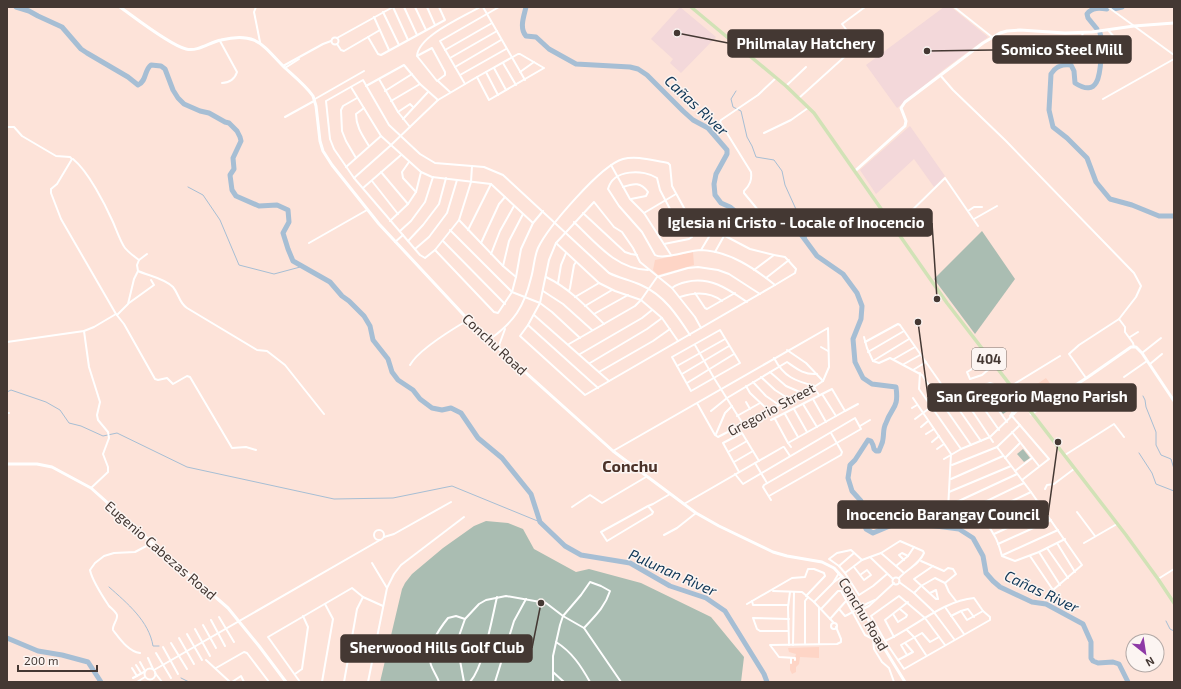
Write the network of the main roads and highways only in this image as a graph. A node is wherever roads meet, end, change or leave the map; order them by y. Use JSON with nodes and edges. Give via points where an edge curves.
{"nodes":[{"id":1,"x":120,"y":7,"type":"edge"},
{"id":2,"x":691,"y":7,"type":"edge"},
{"id":3,"x":1174,"y":22,"type":"edge"},
{"id":4,"x":855,"y":171,"type":"junction"},
{"id":5,"x":1174,"y":401,"type":"edge"},
{"id":6,"x":1031,"y":414,"type":"junction"},
{"id":7,"x":7,"y":464,"type":"edge"},
{"id":8,"x":1174,"y":603,"type":"edge"},
{"id":9,"x":286,"y":682,"type":"edge"},
{"id":10,"x":905,"y":682,"type":"edge"}],
"edges":[{"from":1,"to":10,"type":"main road","name":"Conchu Road","via":[[185,49],[242,37],[260,42],[315,100],[323,151],[343,181],[395,242],[468,320],[613,451],[696,513],[773,552],[822,562],[834,568],[841,574],[862,607]]},
{"from":2,"to":4,"type":"main road","number":"404","via":[[799,98],[822,123]]},
{"from":3,"to":4,"type":"main road","via":[[1065,34],[1013,30],[1000,33],[983,43],[902,105],[905,126]]},
{"from":4,"to":6,"type":"main road","number":"404","via":[[947,303]]},
{"from":5,"to":6,"type":"main road","via":[[1142,353],[1131,346]]},
{"from":6,"to":8,"type":"main road","number":"404","via":[[1117,524]]},
{"from":7,"to":9,"type":"main road","name":"Eugenio Cabezas Road","via":[[52,467],[91,488],[180,569],[228,608]]}]}
